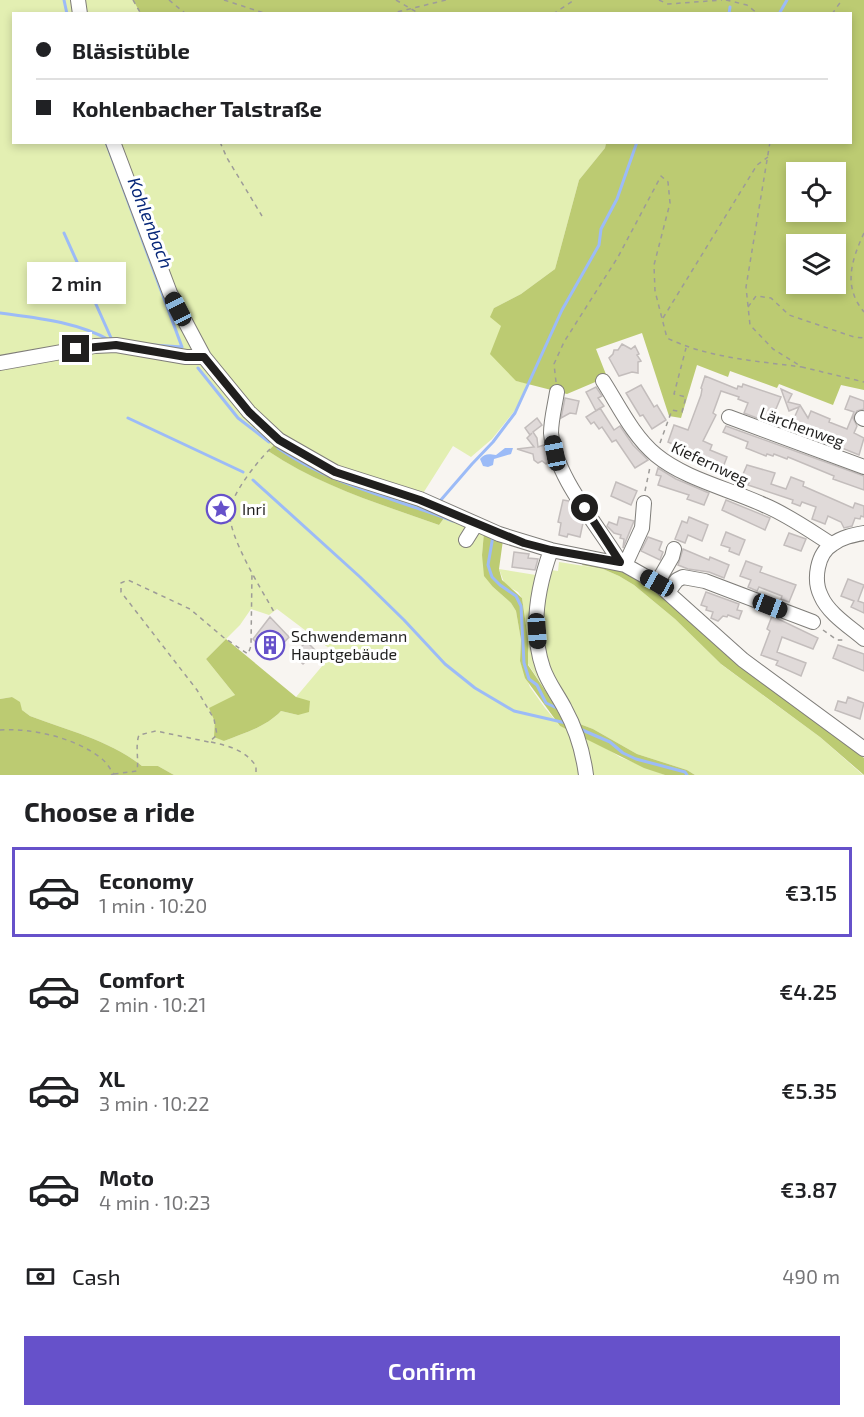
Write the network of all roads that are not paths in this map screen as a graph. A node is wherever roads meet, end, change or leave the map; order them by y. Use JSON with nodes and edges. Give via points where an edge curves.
{"nodes":[{"id":1,"x":114,"y":144,"type":"edge"},
{"id":2,"x":204,"y":357,"type":"junction"},
{"id":3,"x":0,"y":363,"type":"edge"},
{"id":4,"x":603,"y":381,"type":"dead end"},
{"id":5,"x":557,"y":392,"type":"road end"},
{"id":6,"x":729,"y":417,"type":"dead end"},
{"id":7,"x":864,"y":467,"type":"edge"},
{"id":8,"x":644,"y":503,"type":"road end"},
{"id":9,"x":864,"y":533,"type":"edge"},
{"id":10,"x":831,"y":544,"type":"junction"},
{"id":11,"x":674,"y":549,"type":"dead end"},
{"id":12,"x":551,"y":550,"type":"junction"},
{"id":13,"x":623,"y":564,"type":"junction"},
{"id":14,"x":663,"y":588,"type":"junction"},
{"id":15,"x":813,"y":622,"type":"road end"},
{"id":16,"x":864,"y":639,"type":"edge"},
{"id":17,"x":864,"y":749,"type":"edge"},
{"id":18,"x":586,"y":775,"type":"edge"}],
"edges":[{"from":1,"to":2,"type":"street","via":[[170,293]]},
{"from":2,"to":3,"type":"street","via":[[95,345]]},
{"from":2,"to":12,"type":"street","via":[[249,412],[279,440],[335,472],[420,500],[472,531]]},
{"from":4,"to":10,"type":"street","name":"Kiefernweg","via":[[636,434],[657,456],[691,476],[763,504]]},
{"from":5,"to":13,"type":"street","via":[[551,432],[555,453],[569,484]]},
{"from":6,"to":7,"type":"street","name":"Lärchenweg"},
{"from":8,"to":13,"type":"street","via":[[642,528]]},
{"from":9,"to":10,"type":"street"},
{"from":10,"to":16,"type":"street","via":[[817,574],[821,596]]},
{"from":11,"to":14,"type":"street"},
{"from":12,"to":13,"type":"street"},
{"from":12,"to":18,"type":"street","via":[[536,610],[538,651],[547,678],[574,727]]},
{"from":13,"to":14,"type":"street"},
{"from":14,"to":15,"type":"street","via":[[683,577],[705,581]]},
{"from":14,"to":17,"type":"street","via":[[742,660]]}]}
